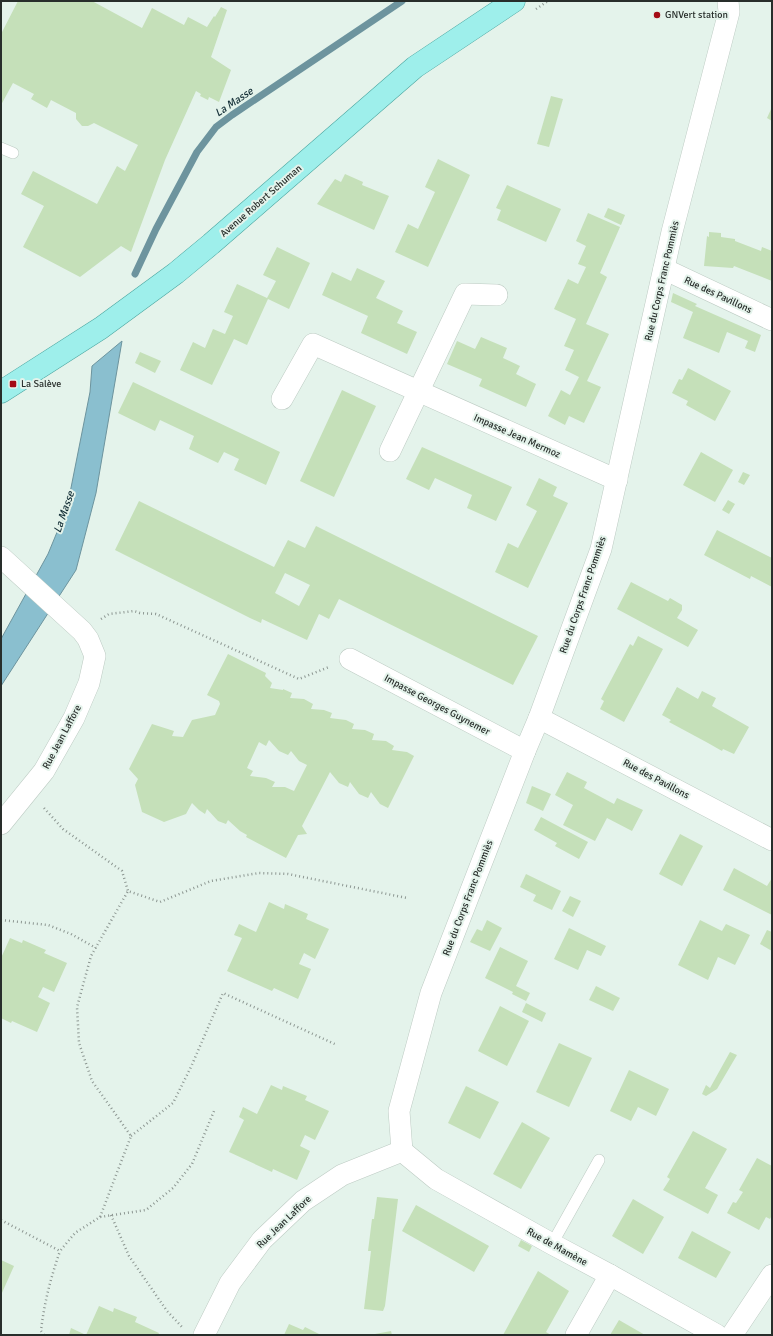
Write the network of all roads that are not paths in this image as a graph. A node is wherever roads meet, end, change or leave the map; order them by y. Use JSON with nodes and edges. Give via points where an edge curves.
{"nodes":[{"id":1,"x":514,"y":1,"type":"edge"},
{"id":2,"x":728,"y":1,"type":"edge"},
{"id":3,"x":1,"y":148,"type":"edge"},
{"id":4,"x":13,"y":153,"type":"dead end"},
{"id":5,"x":664,"y":270,"type":"junction"},
{"id":6,"x":497,"y":295,"type":"dead end"},
{"id":7,"x":772,"y":320,"type":"edge"},
{"id":8,"x":417,"y":391,"type":"junction"},
{"id":9,"x":1,"y":392,"type":"edge"},
{"id":10,"x":282,"y":399,"type":"dead end"},
{"id":11,"x":390,"y":451,"type":"dead end"},
{"id":12,"x":617,"y":480,"type":"junction"},
{"id":13,"x":5,"y":561,"type":"edge"},
{"id":14,"x":350,"y":659,"type":"road end"},
{"id":15,"x":539,"y":718,"type":"junction"},
{"id":16,"x":525,"y":751,"type":"junction"},
{"id":17,"x":1,"y":824,"type":"edge"},
{"id":18,"x":772,"y":840,"type":"edge"},
{"id":19,"x":402,"y":1151,"type":"junction"},
{"id":20,"x":599,"y":1160,"type":"dead end"},
{"id":21,"x":552,"y":1244,"type":"junction"},
{"id":22,"x":610,"y":1275,"type":"junction"},
{"id":23,"x":772,"y":1275,"type":"edge"},
{"id":24,"x":195,"y":1333,"type":"edge"},
{"id":25,"x":576,"y":1335,"type":"edge"},
{"id":26,"x":717,"y":1335,"type":"edge"},
{"id":27,"x":732,"y":1335,"type":"edge"}],
"edges":[{"from":1,"to":9,"type":"main road","name":"Avenue Robert Schuman","via":[[415,67],[176,273],[101,328]]},
{"from":2,"to":5,"type":"street","name":"Rue du Corps Franc Pommiès","via":[[729,12]]},
{"from":3,"to":4,"type":"lane"},
{"from":5,"to":7,"type":"street","name":"Rue des Pavillons"},
{"from":5,"to":12,"type":"street","name":"Rue du Corps Franc Pommiès"},
{"from":6,"to":8,"type":"street","via":[[465,294]]},
{"from":8,"to":10,"type":"street","name":"Impasse Jean Mermoz","via":[[313,344]]},
{"from":8,"to":11,"type":"street"},
{"from":8,"to":12,"type":"street","name":"Impasse Jean Mermoz"},
{"from":12,"to":15,"type":"street","name":"Rue du Corps Franc Pommiès","via":[[601,549]]},
{"from":13,"to":17,"type":"street","name":"Rue Jean Laffore","via":[[82,631],[95,656],[89,683],[60,744],[44,771]]},
{"from":14,"to":16,"type":"street","name":"Impasse Georges Guynemer"},
{"from":15,"to":16,"type":"street","name":"Rue du Corps Franc Pommiès"},
{"from":15,"to":18,"type":"street","name":"Rue des Pavillons"},
{"from":16,"to":19,"type":"street","name":"Rue du Corps Franc Pommiès","via":[[431,993],[399,1111]]},
{"from":19,"to":21,"type":"street","name":"Rue de Mamène","via":[[436,1179]]},
{"from":19,"to":24,"type":"street","name":"Rue Jean Laffore","via":[[342,1175],[303,1201],[262,1240]]},
{"from":20,"to":21,"type":"lane"},
{"from":21,"to":22,"type":"street","name":"Rue de Mamène"},
{"from":22,"to":25,"type":"street"},
{"from":22,"to":26,"type":"street","name":"Rue de Mamène"},
{"from":23,"to":27,"type":"street"}]}
